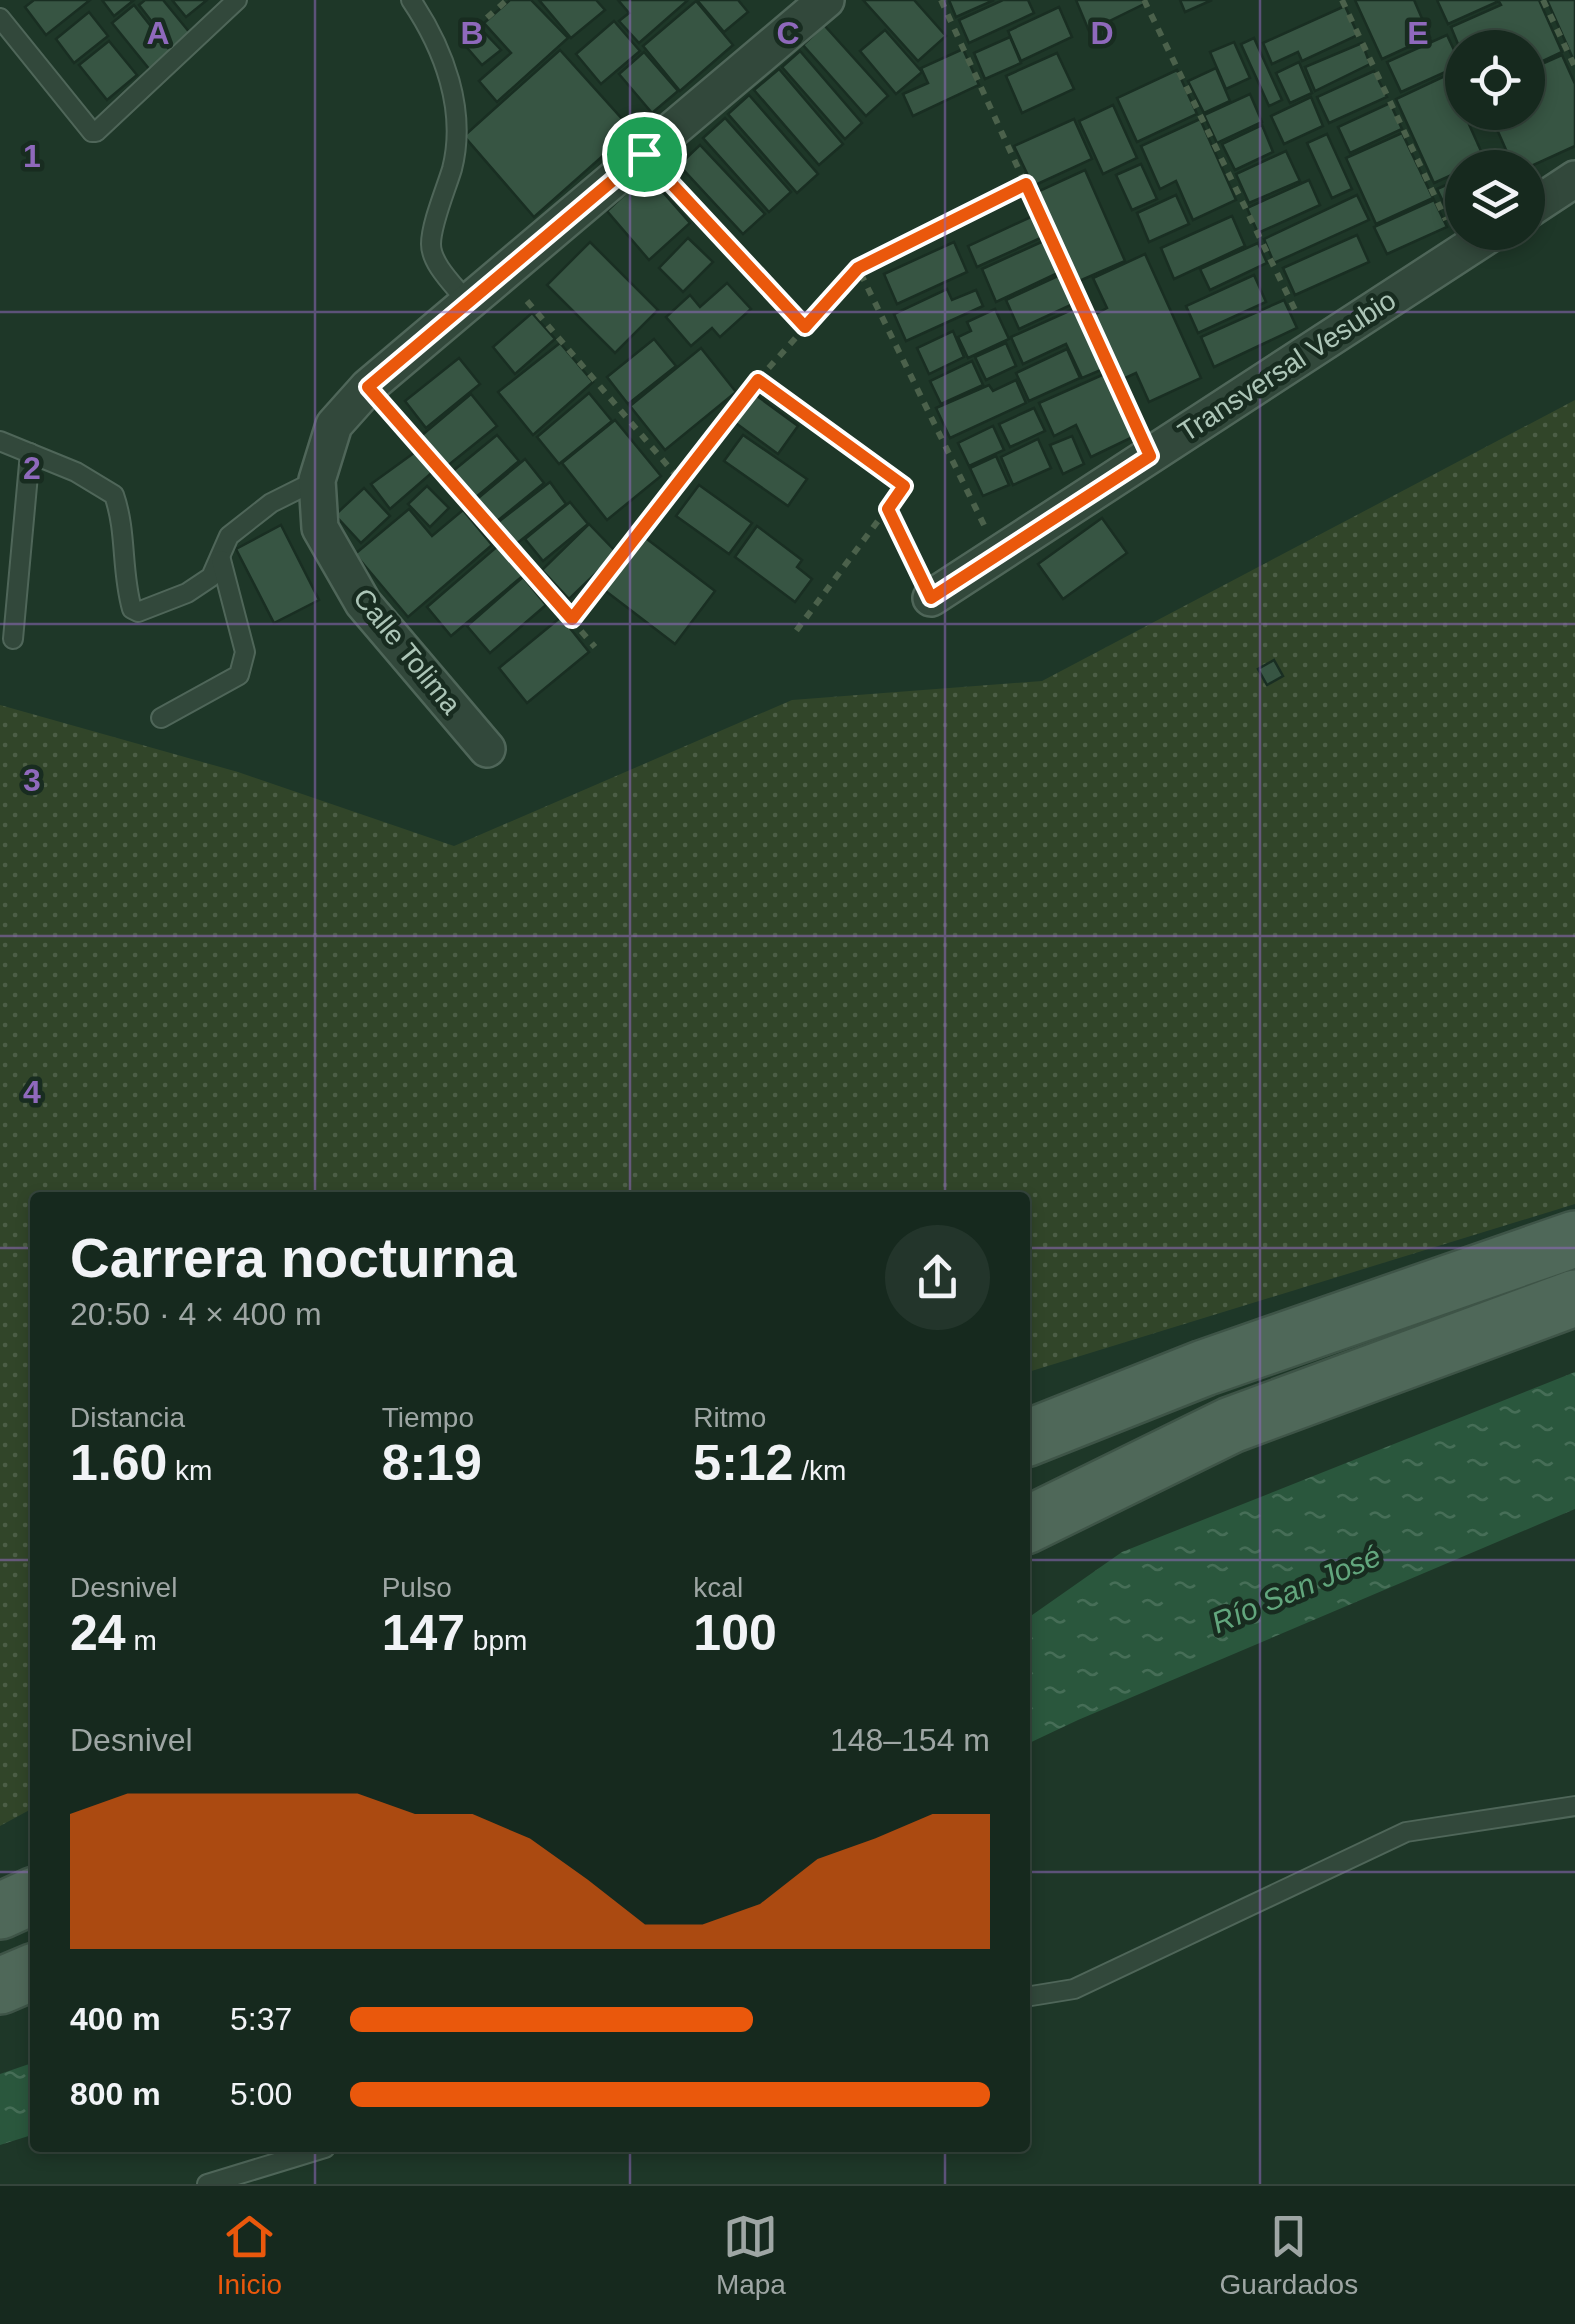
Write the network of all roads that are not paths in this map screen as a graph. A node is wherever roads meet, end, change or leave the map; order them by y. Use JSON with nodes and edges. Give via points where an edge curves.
{"nodes":[{"id":1,"x":238,"y":0,"type":"edge"},
{"id":2,"x":412,"y":0,"type":"edge"},
{"id":3,"x":826,"y":0,"type":"edge"},
{"id":4,"x":0,"y":18,"type":"edge"},
{"id":5,"x":1575,"y":179,"type":"edge"},
{"id":6,"x":1545,"y":199,"type":"edge"},
{"id":7,"x":1465,"y":250,"type":"edge"},
{"id":8,"x":468,"y":303,"type":"junction"},
{"id":9,"x":0,"y":441,"type":"edge"},
{"id":10,"x":30,"y":452,"type":"junction"},
{"id":11,"x":316,"y":480,"type":"junction"},
{"id":12,"x":221,"y":560,"type":"junction"},
{"id":13,"x":931,"y":598,"type":"road end"},
{"id":14,"x":13,"y":639,"type":"dead end"},
{"id":15,"x":161,"y":718,"type":"dead end"},
{"id":16,"x":487,"y":750,"type":"dead end"},
{"id":17,"x":1575,"y":1239,"type":"edge"},
{"id":18,"x":1575,"y":1298,"type":"edge"},
{"id":19,"x":1030,"y":1436,"type":"edge"},
{"id":20,"x":1030,"y":1524,"type":"edge"},
{"id":21,"x":1575,"y":1806,"type":"edge"},
{"id":22,"x":30,"y":1896,"type":"edge"},
{"id":23,"x":0,"y":1910,"type":"edge"},
{"id":24,"x":30,"y":1973,"type":"edge"},
{"id":25,"x":0,"y":1986,"type":"edge"},
{"id":26,"x":1030,"y":1996,"type":"edge"},
{"id":27,"x":312,"y":2152,"type":"edge"},
{"id":28,"x":207,"y":2184,"type":"edge"}],
"edges":[{"from":1,"to":4,"type":"lane","via":[[96,132]]},
{"from":2,"to":8,"type":"lane","via":[[443,57],[458,144],[431,246]]},
{"from":3,"to":8,"type":"street","name":"Calle Tolima"},
{"from":5,"to":6,"type":"street"},
{"from":7,"to":13,"type":"street","name":"Transversal Vesubio"},
{"from":8,"to":11,"type":"street","name":"Calle Tolima","via":[[368,387],[334,426]]},
{"from":9,"to":10,"type":"lane"},
{"from":10,"to":12,"type":"lane","via":[[114,495],[127,591],[138,612],[187,593],[211,577]]},
{"from":10,"to":14,"type":"lane"},
{"from":11,"to":12,"type":"lane","via":[[271,503],[230,536]]},
{"from":11,"to":16,"type":"street","name":"Calle Tolima","via":[[320,528],[363,603]]},
{"from":12,"to":15,"type":"lane","via":[[244,664],[239,675]]},
{"from":17,"to":19,"type":"main road"},
{"from":18,"to":20,"type":"main road","via":[[1231,1425]]},
{"from":21,"to":26,"type":"lane","via":[[1406,1832],[1074,1988]]},
{"from":22,"to":23,"type":"main road"},
{"from":24,"to":25,"type":"main road"},
{"from":27,"to":28,"type":"lane"}]}
